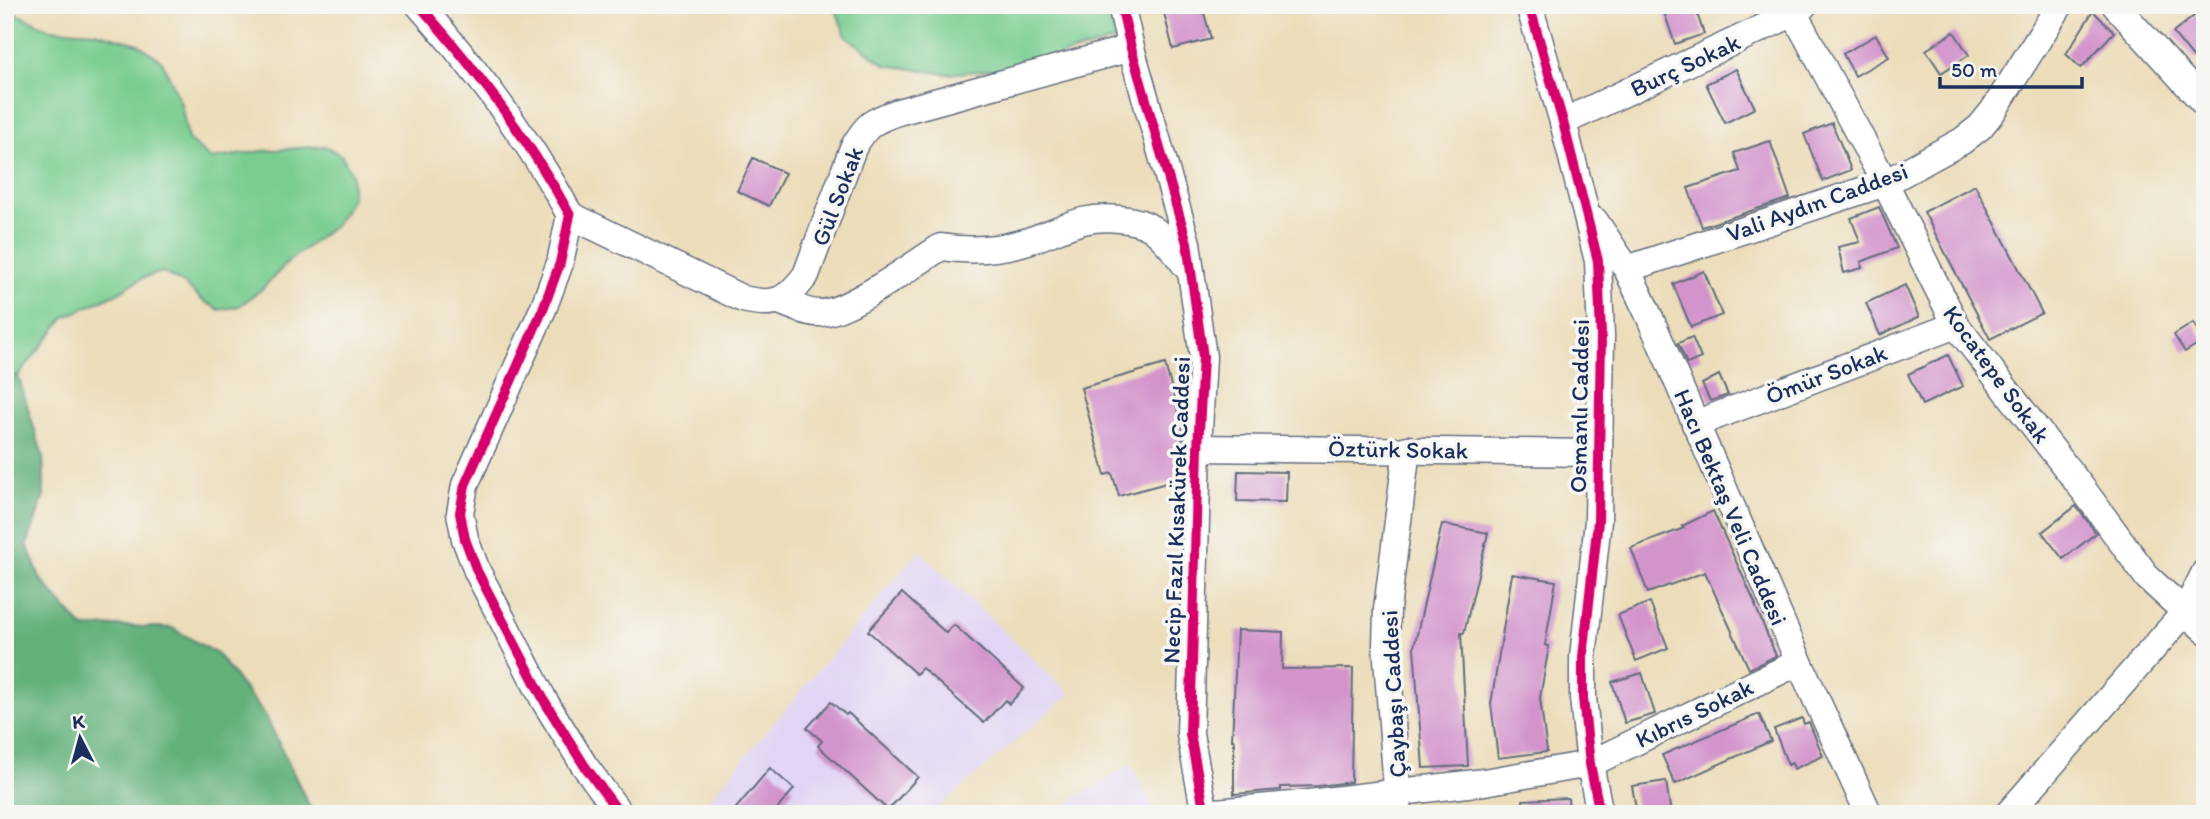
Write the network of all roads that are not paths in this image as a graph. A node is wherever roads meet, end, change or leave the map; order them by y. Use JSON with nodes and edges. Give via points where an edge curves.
{"nodes":[{"id":1,"x":419,"y":5,"type":"edge"},
{"id":2,"x":1121,"y":5,"type":"edge"},
{"id":3,"x":1529,"y":5,"type":"edge"},
{"id":4,"x":2060,"y":5,"type":"edge"},
{"id":5,"x":2115,"y":5,"type":"edge"},
{"id":6,"x":1795,"y":8,"type":"edge"},
{"id":7,"x":1131,"y":47,"type":"junction"},
{"id":8,"x":2205,"y":104,"type":"edge"},
{"id":9,"x":1563,"y":122,"type":"junction"},
{"id":10,"x":1885,"y":183,"type":"junction"},
{"id":11,"x":1585,"y":205,"type":"junction"},
{"id":12,"x":570,"y":215,"type":"junction"},
{"id":13,"x":1627,"y":269,"type":"junction"},
{"id":14,"x":1191,"y":272,"type":"junction"},
{"id":15,"x":779,"y":301,"type":"junction"},
{"id":16,"x":1956,"y":325,"type":"junction"},
{"id":17,"x":1695,"y":424,"type":"junction"},
{"id":18,"x":1198,"y":447,"type":"junction"},
{"id":19,"x":1407,"y":449,"type":"junction"},
{"id":20,"x":1598,"y":453,"type":"junction"},
{"id":21,"x":2205,"y":572,"type":"edge"},
{"id":22,"x":2195,"y":621,"type":"edge"},
{"id":23,"x":1799,"y":662,"type":"junction"},
{"id":24,"x":1590,"y":764,"type":"junction"},
{"id":25,"x":1399,"y":803,"type":"edge"},
{"id":26,"x":1205,"y":813,"type":"edge"},
{"id":27,"x":620,"y":814,"type":"edge"},
{"id":28,"x":1600,"y":814,"type":"edge"},
{"id":29,"x":1870,"y":814,"type":"edge"},
{"id":30,"x":2008,"y":814,"type":"edge"}],
"edges":[{"from":1,"to":12,"type":"street","via":[[524,138]]},
{"from":2,"to":7,"type":"street","name":"Necip Fazıl Kısakürek Caddesi"},
{"from":3,"to":9,"type":"street","name":"Osmanlı Caddesi"},
{"from":4,"to":10,"type":"street","name":"Vali Aydın Caddesi","via":[[1980,127],[1962,142]]},
{"from":5,"to":8,"type":"street"},
{"from":6,"to":9,"type":"street","name":"Burç Sokak"},
{"from":6,"to":10,"type":"street","name":"Kocatepe Sokak"},
{"from":7,"to":14,"type":"street","name":"Necip Fazıl Kısakürek Caddesi","via":[[1187,243]]},
{"from":7,"to":15,"type":"street","name":"Gül Sokak","via":[[878,119],[853,148],[806,275]]},
{"from":9,"to":11,"type":"street","name":"Osmanlı Caddesi"},
{"from":10,"to":13,"type":"street","name":"Vali Aydın Caddesi"},
{"from":10,"to":16,"type":"street","name":"Kocatepe Sokak"},
{"from":11,"to":13,"type":"street","name":"Hacı Bektaş Veli Caddesi"},
{"from":11,"to":20,"type":"street","name":"Osmanlı Caddesi","via":[[1601,290]]},
{"from":12,"to":15,"type":"street","via":[[743,299],[764,304]]},
{"from":12,"to":27,"type":"street","via":[[560,263],[543,310],[470,472],[460,513],[477,570],[545,702]]},
{"from":13,"to":17,"type":"street","name":"Hacı Bektaş Veli Caddesi"},
{"from":14,"to":15,"type":"street","via":[[1150,227],[1132,220],[1095,218],[1018,244],[967,251],[941,247],[835,311],[818,314]]},
{"from":14,"to":18,"type":"street","name":"Necip Fazıl Kısakürek Caddesi","via":[[1203,357]]},
{"from":16,"to":17,"type":"street","name":"Ömür Sokak"},
{"from":16,"to":22,"type":"street","name":"Kocatepe Sokak","via":[[2147,579]]},
{"from":17,"to":23,"type":"street","name":"Hacı Bektaş Veli Caddesi"},
{"from":18,"to":19,"type":"street","name":"Öztürk Sokak"},
{"from":18,"to":26,"type":"street","name":"Necip Fazıl Kısakürek Caddesi","via":[[1190,734]]},
{"from":19,"to":20,"type":"street","name":"Öztürk Sokak"},
{"from":19,"to":25,"type":"street","name":"Çaybaşı Caddesi","via":[[1386,646]]},
{"from":20,"to":24,"type":"street","name":"Osmanlı Caddesi","via":[[1598,521],[1583,657]]},
{"from":21,"to":22,"type":"street"},
{"from":22,"to":30,"type":"street"},
{"from":23,"to":24,"type":"street","name":"Kıbrıs Sokak"},
{"from":23,"to":29,"type":"street","name":"Hacı Bektaş Veli Caddesi"},
{"from":24,"to":25,"type":"street","name":"Kıbrıs Sokak","via":[[1484,782]]},
{"from":24,"to":28,"type":"street","name":"Osmanlı Caddesi"},
{"from":25,"to":26,"type":"street","name":"Kıbrıs Sokak"}]}
